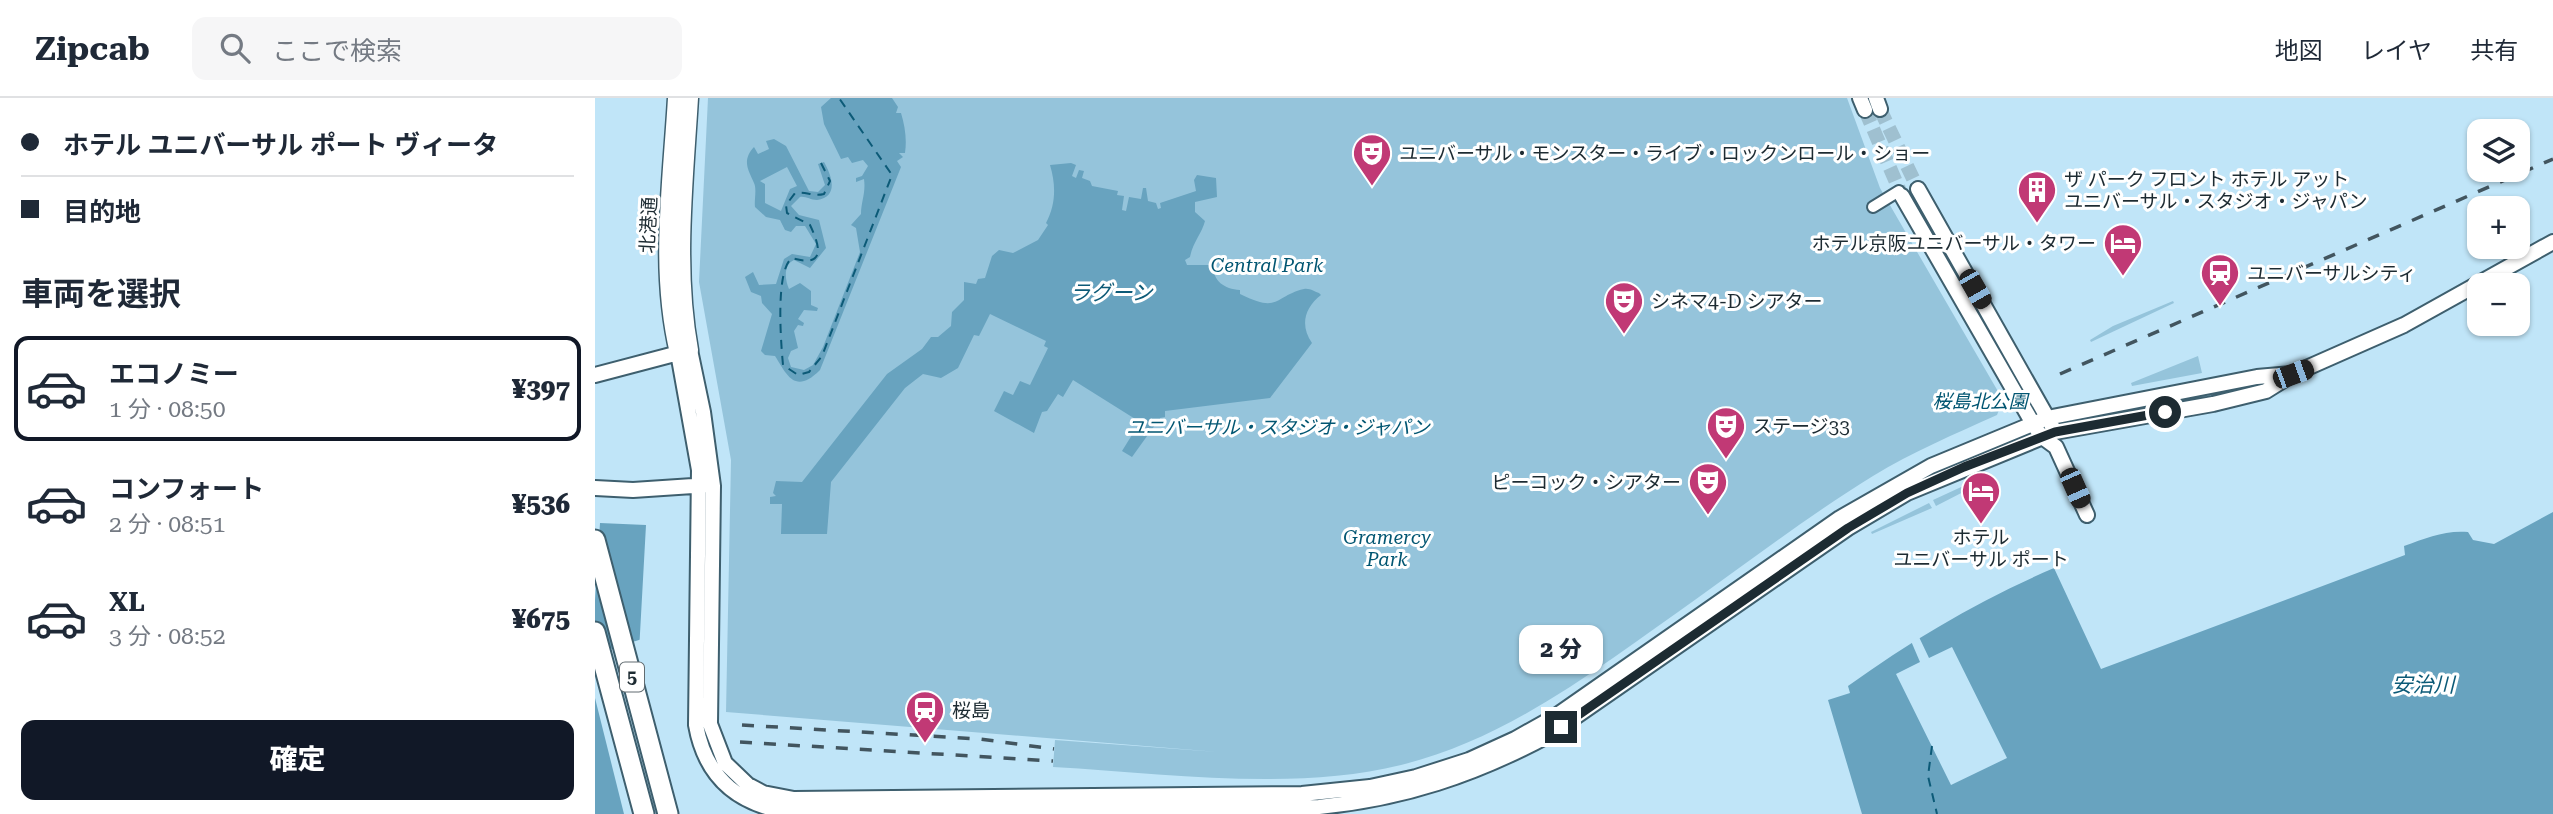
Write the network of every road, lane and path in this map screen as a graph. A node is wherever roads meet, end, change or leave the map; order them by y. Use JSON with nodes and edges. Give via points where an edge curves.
{"nodes":[{"id":1,"x":676,"y":98,"type":"edge"},
{"id":2,"x":690,"y":98,"type":"edge"},
{"id":3,"x":1918,"y":189,"type":"tunnel mouth"},
{"id":4,"x":1901,"y":193,"type":"joint"},
{"id":5,"x":1873,"y":207,"type":"dead end"},
{"id":6,"x":2553,"y":242,"type":"edge"},
{"id":7,"x":684,"y":351,"type":"junction"},
{"id":8,"x":2293,"y":374,"type":"junction"},
{"id":9,"x":595,"y":375,"type":"edge"},
{"id":10,"x":2047,"y":418,"type":"junction"},
{"id":11,"x":2032,"y":422,"type":"junction"},
{"id":12,"x":2048,"y":434,"type":"junction"},
{"id":13,"x":706,"y":485,"type":"junction"},
{"id":14,"x":595,"y":488,"type":"edge"},
{"id":15,"x":2087,"y":515,"type":"dead end"},
{"id":16,"x":595,"y":540,"type":"edge"},
{"id":17,"x":595,"y":632,"type":"edge"},
{"id":18,"x":1303,"y":805,"type":"edge"},
{"id":19,"x":644,"y":814,"type":"edge"},
{"id":20,"x":668,"y":814,"type":"edge"}],
"edges":[{"from":1,"to":7,"type":"main road","name":"北港通","via":[[666,274],[670,318]]},
{"from":2,"to":7,"type":"main road","name":"北港通","via":[[682,268]]},
{"from":3,"to":10,"type":"street"},
{"from":4,"to":5,"type":"street"},
{"from":4,"to":11,"type":"street"},
{"from":6,"to":8,"type":"street","via":[[2405,325]]},
{"from":7,"to":9,"type":"street"},
{"from":7,"to":13,"type":"street"},
{"from":8,"to":10,"type":"street"},
{"from":8,"to":12,"type":"street","via":[[2266,391],[2239,398]]},
{"from":10,"to":11,"type":"street"},
{"from":10,"to":12,"type":"street"},
{"from":11,"to":12,"type":"street"},
{"from":11,"to":18,"type":"street","via":[[1931,466],[1862,505],[1556,716],[1515,739],[1416,777]]},
{"from":12,"to":15,"type":"street"},
{"from":12,"to":18,"type":"street","via":[[1918,488],[1848,528],[1549,736],[1511,755],[1443,784],[1405,794],[1352,804]]},
{"from":13,"to":14,"type":"street"},
{"from":13,"to":18,"type":"street","via":[[710,724],[725,763],[756,789],[780,798],[808,799]]},
{"from":16,"to":20,"type":"highway","number":"5"},
{"from":17,"to":19,"type":"highway","number":"5"}]}
